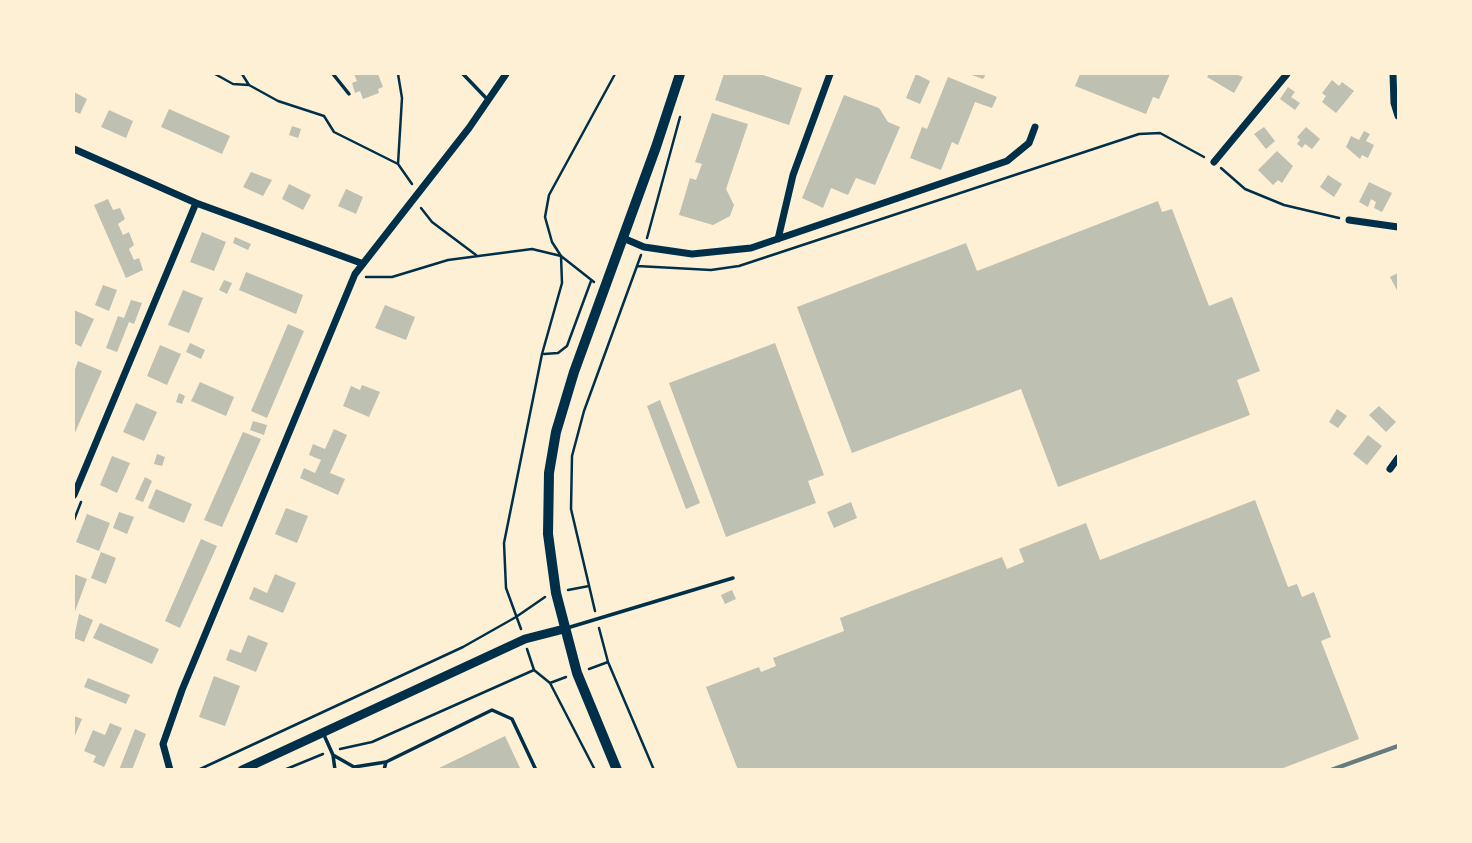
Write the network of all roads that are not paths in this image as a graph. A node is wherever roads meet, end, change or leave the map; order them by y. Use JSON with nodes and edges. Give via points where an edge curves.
{"nodes":[{"id":1,"x":333,"y":74,"type":"edge"},
{"id":2,"x":463,"y":74,"type":"edge"},
{"id":3,"x":506,"y":74,"type":"edge"},
{"id":4,"x":680,"y":74,"type":"edge"},
{"id":5,"x":830,"y":74,"type":"edge"},
{"id":6,"x":1287,"y":74,"type":"edge"},
{"id":7,"x":1394,"y":74,"type":"edge"},
{"id":8,"x":349,"y":94,"type":"dead end"},
{"id":9,"x":488,"y":100,"type":"junction"},
{"id":10,"x":1398,"y":116,"type":"edge"},
{"id":11,"x":1035,"y":127,"type":"dead end"},
{"id":12,"x":74,"y":149,"type":"edge"},
{"id":13,"x":1214,"y":162,"type":"road end"},
{"id":14,"x":197,"y":203,"type":"junction"},
{"id":15,"x":1349,"y":220,"type":"road end"},
{"id":16,"x":1398,"y":227,"type":"edge"},
{"id":17,"x":623,"y":238,"type":"junction"},
{"id":18,"x":778,"y":239,"type":"junction"},
{"id":19,"x":361,"y":263,"type":"junction"},
{"id":20,"x":1398,"y":458,"type":"edge"},
{"id":21,"x":1390,"y":469,"type":"dead end"},
{"id":22,"x":74,"y":495,"type":"edge"},
{"id":23,"x":733,"y":578,"type":"dead end"},
{"id":24,"x":564,"y":629,"type":"junction"},
{"id":25,"x":323,"y":733,"type":"junction"},
{"id":26,"x":332,"y":753,"type":"junction"},
{"id":27,"x":386,"y":762,"type":"junction"},
{"id":28,"x":170,"y":769,"type":"edge"},
{"id":29,"x":242,"y":769,"type":"edge"},
{"id":30,"x":334,"y":769,"type":"edge"},
{"id":31,"x":384,"y":769,"type":"edge"},
{"id":32,"x":536,"y":769,"type":"edge"},
{"id":33,"x":617,"y":769,"type":"edge"}],
"edges":[{"from":1,"to":8,"type":"lane"},
{"from":2,"to":9,"type":"lane"},
{"from":3,"to":9,"type":"street"},
{"from":4,"to":17,"type":"main road"},
{"from":5,"to":18,"type":"street","via":[[793,174]]},
{"from":6,"to":13,"type":"street"},
{"from":7,"to":10,"type":"street"},
{"from":9,"to":19,"type":"street"},
{"from":11,"to":18,"type":"street","via":[[1029,143],[1007,161]]},
{"from":12,"to":14,"type":"street"},
{"from":14,"to":19,"type":"street"},
{"from":14,"to":22,"type":"street"},
{"from":15,"to":16,"type":"street"},
{"from":17,"to":18,"type":"street","via":[[644,247],[692,254],[724,253]]},
{"from":17,"to":24,"type":"main road","via":[[574,372],[549,473],[548,534]]},
{"from":19,"to":28,"type":"street","via":[[182,690],[163,744]]},
{"from":20,"to":21,"type":"street"},
{"from":23,"to":24,"type":"lane"},
{"from":24,"to":25,"type":"street","via":[[525,639]]},
{"from":24,"to":33,"type":"main road"},
{"from":25,"to":26,"type":"lane"},
{"from":25,"to":29,"type":"street"},
{"from":26,"to":27,"type":"lane","via":[[354,767]]},
{"from":26,"to":30,"type":"lane"},
{"from":27,"to":31,"type":"lane"},
{"from":27,"to":32,"type":"lane","via":[[492,710],[512,719]]}]}
